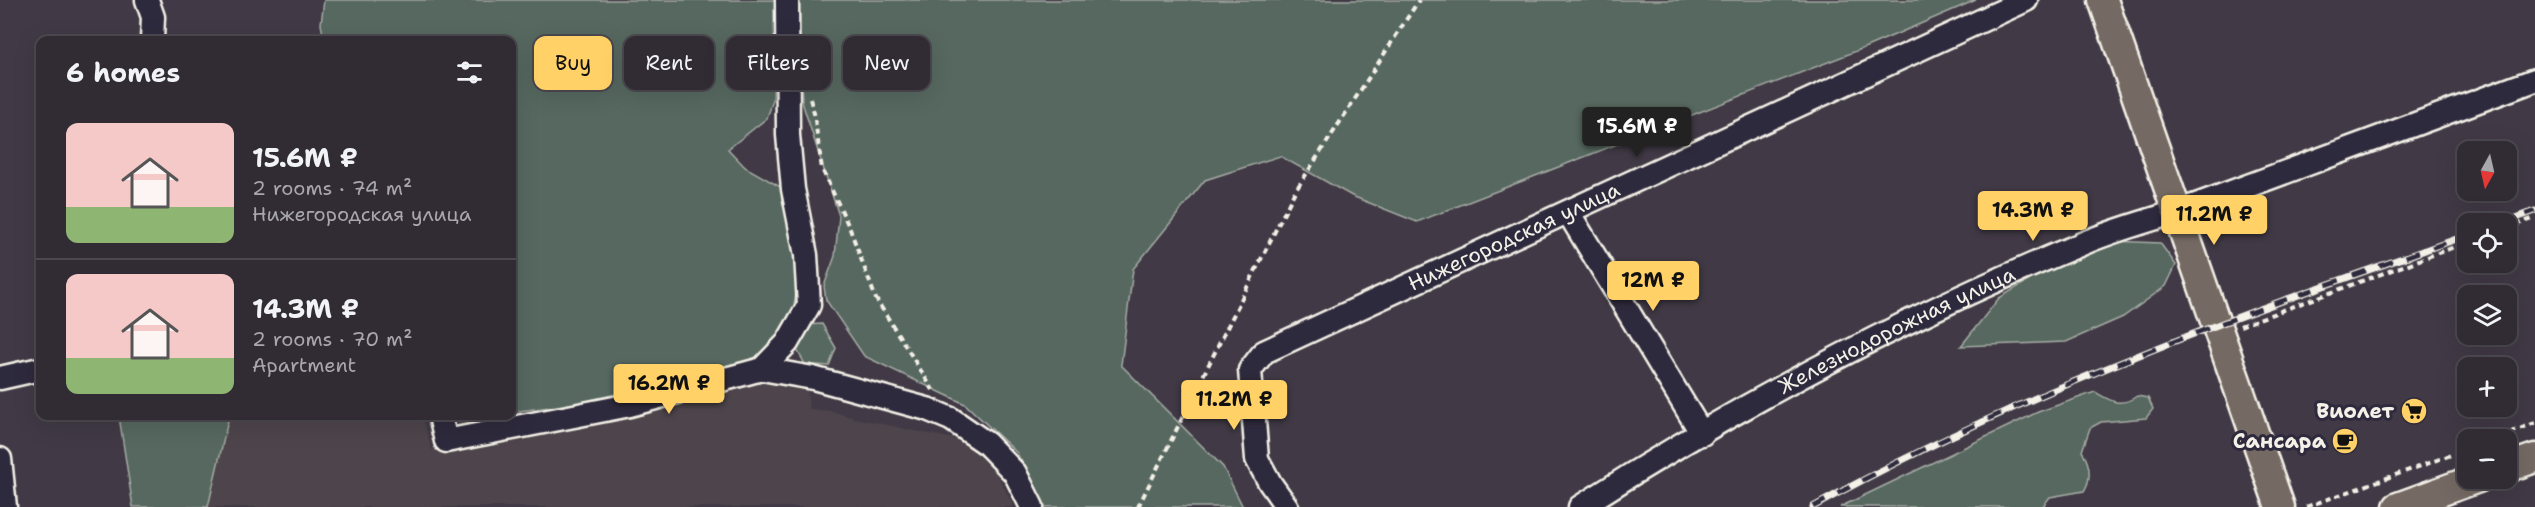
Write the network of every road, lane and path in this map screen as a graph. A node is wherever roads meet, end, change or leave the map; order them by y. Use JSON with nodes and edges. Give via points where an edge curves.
{"nodes":[{"id":1,"x":147,"y":0,"type":"edge"},
{"id":2,"x":787,"y":0,"type":"edge"},
{"id":3,"x":1419,"y":0,"type":"edge"},
{"id":4,"x":2026,"y":0,"type":"edge"},
{"id":5,"x":2103,"y":0,"type":"edge"},
{"id":6,"x":152,"y":36,"type":"edge"},
{"id":7,"x":2535,"y":80,"type":"edge"},
{"id":8,"x":807,"y":92,"type":"dead end"},
{"id":9,"x":1568,"y":212,"type":"junction"},
{"id":10,"x":2177,"y":212,"type":"junction"},
{"id":11,"x":2535,"y":218,"type":"edge"},
{"id":12,"x":2517,"y":224,"type":"edge"},
{"id":13,"x":2457,"y":246,"type":"edge"},
{"id":14,"x":2236,"y":327,"type":"dead end"},
{"id":15,"x":762,"y":369,"type":"junction"},
{"id":16,"x":36,"y":370,"type":"edge"},
{"id":17,"x":0,"y":378,"type":"edge"},
{"id":18,"x":951,"y":419,"type":"junction"},
{"id":19,"x":441,"y":420,"type":"edge"},
{"id":20,"x":2535,"y":423,"type":"edge"},
{"id":21,"x":2517,"y":430,"type":"edge"},
{"id":22,"x":1702,"y":434,"type":"junction"},
{"id":23,"x":2457,"y":452,"type":"edge"},
{"id":24,"x":2535,"y":458,"type":"edge"},
{"id":25,"x":0,"y":459,"type":"edge"},
{"id":26,"x":2517,"y":464,"type":"edge"},
{"id":27,"x":2457,"y":486,"type":"edge"},
{"id":28,"x":5,"y":507,"type":"edge"},
{"id":29,"x":1032,"y":507,"type":"edge"},
{"id":30,"x":1138,"y":507,"type":"edge"},
{"id":31,"x":1287,"y":507,"type":"edge"},
{"id":32,"x":1580,"y":507,"type":"edge"},
{"id":33,"x":2280,"y":507,"type":"edge"},
{"id":34,"x":2306,"y":507,"type":"edge"},
{"id":35,"x":2398,"y":507,"type":"edge"}],
"edges":[{"from":1,"to":6,"type":"street","via":[[153,17]]},
{"from":2,"to":15,"type":"street","via":[[788,135],[806,255],[809,305],[787,343]]},
{"from":3,"to":30,"type":"path","via":[[1294,193]]},
{"from":4,"to":9,"type":"street","name":"Нижегородская улица"},
{"from":5,"to":10,"type":"main road"},
{"from":7,"to":10,"type":"street","name":"Железнодорожная улица"},
{"from":8,"to":18,"type":"path","via":[[822,170],[850,229],[876,299]]},
{"from":9,"to":22,"type":"street"},
{"from":9,"to":31,"type":"street","name":"Нижегородская улица","via":[[1264,352],[1250,370],[1257,459]]},
{"from":10,"to":22,"type":"street","name":"Железнодорожная улица","via":[[2087,241],[1982,286],[1875,338]]},
{"from":10,"to":33,"type":"main road"},
{"from":11,"to":12,"type":"path"},
{"from":13,"to":14,"type":"path"},
{"from":15,"to":18,"type":"street","via":[[813,378]]},
{"from":15,"to":19,"type":"street","via":[[630,405],[446,441]]},
{"from":16,"to":17,"type":"street"},
{"from":18,"to":29,"type":"street","via":[[986,443],[1015,474]]},
{"from":20,"to":21,"type":"path"},
{"from":22,"to":32,"type":"street","name":"Железнодорожная улица"},
{"from":23,"to":34,"type":"path"},
{"from":24,"to":26,"type":"main road"},
{"from":25,"to":28,"type":"street"},
{"from":27,"to":35,"type":"main road"}]}
